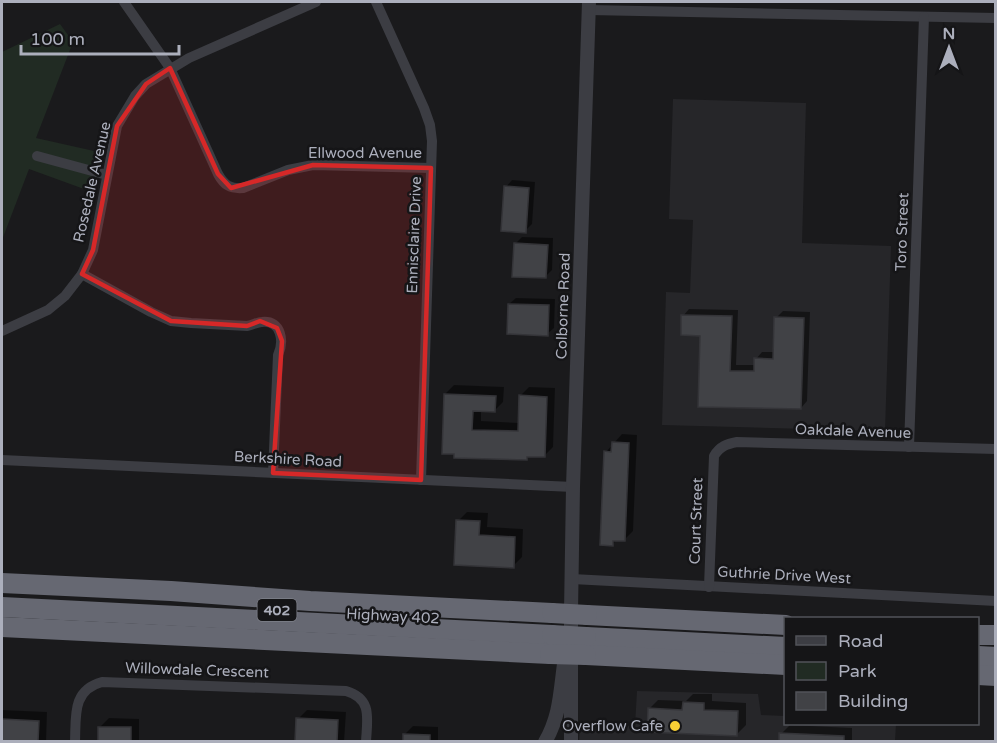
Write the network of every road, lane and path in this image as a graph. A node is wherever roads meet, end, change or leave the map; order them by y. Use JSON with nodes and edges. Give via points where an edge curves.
{"nodes":[{"id":1,"x":124,"y":2,"type":"edge"},
{"id":2,"x":316,"y":2,"type":"edge"},
{"id":3,"x":376,"y":2,"type":"edge"},
{"id":4,"x":589,"y":6,"type":"edge"},
{"id":5,"x":924,"y":17,"type":"junction"},
{"id":6,"x":996,"y":18,"type":"edge"},
{"id":7,"x":170,"y":68,"type":"junction"},
{"id":8,"x":37,"y":156,"type":"dead end"},
{"id":9,"x":431,"y":168,"type":"junction"},
{"id":10,"x":106,"y":175,"type":"junction"},
{"id":11,"x":82,"y":274,"type":"junction"},
{"id":12,"x":2,"y":331,"type":"edge"},
{"id":13,"x":909,"y":447,"type":"junction"},
{"id":14,"x":996,"y":449,"type":"edge"},
{"id":15,"x":714,"y":456,"type":"joint"},
{"id":16,"x":2,"y":460,"type":"edge"},
{"id":17,"x":273,"y":473,"type":"junction"},
{"id":18,"x":421,"y":480,"type":"junction"},
{"id":19,"x":573,"y":487,"type":"junction"},
{"id":20,"x":572,"y":579,"type":"junction"},
{"id":21,"x":4,"y":586,"type":"edge"},
{"id":22,"x":709,"y":587,"type":"junction"},
{"id":23,"x":996,"y":601,"type":"edge"},
{"id":24,"x":2,"y":607,"type":"edge"},
{"id":25,"x":784,"y":625,"type":"edge"},
{"id":26,"x":2,"y":627,"type":"edge"},
{"id":27,"x":569,"y":630,"type":"junction"},
{"id":28,"x":73,"y":631,"type":"junction"},
{"id":29,"x":2,"y":632,"type":"edge"},
{"id":30,"x":979,"y":634,"type":"edge"},
{"id":31,"x":996,"y":635,"type":"edge"},
{"id":32,"x":784,"y":636,"type":"edge"},
{"id":33,"x":979,"y":645,"type":"edge"},
{"id":34,"x":996,"y":646,"type":"edge"},
{"id":35,"x":784,"y":647,"type":"edge"},
{"id":36,"x":979,"y":656,"type":"edge"},
{"id":37,"x":996,"y":657,"type":"edge"},
{"id":38,"x":784,"y":665,"type":"edge"},
{"id":39,"x":979,"y":675,"type":"edge"},
{"id":40,"x":996,"y":676,"type":"edge"},
{"id":41,"x":75,"y":741,"type":"edge"},
{"id":42,"x":366,"y":741,"type":"edge"},
{"id":43,"x":544,"y":741,"type":"edge"},
{"id":44,"x":571,"y":741,"type":"edge"}],
"edges":[{"from":1,"to":7,"type":"street","name":"Ellwood Avenue"},
{"from":2,"to":7,"type":"street","name":"Rosedale Avenue"},
{"from":3,"to":9,"type":"street","name":"Ennisclaire Drive","via":[[427,117],[432,141]]},
{"from":4,"to":5,"type":"street"},
{"from":4,"to":19,"type":"street","name":"Colborne Road"},
{"from":5,"to":6,"type":"street"},
{"from":5,"to":13,"type":"street","name":"Toro Street"},
{"from":7,"to":9,"type":"street","name":"Ellwood Avenue","via":[[218,174],[231,188],[243,188],[288,170],[313,165]]},
{"from":7,"to":10,"type":"street","name":"Rosedale Avenue","via":[[135,96],[117,126]]},
{"from":8,"to":10,"type":"street"},
{"from":9,"to":18,"type":"street","name":"Ennisclaire Drive"},
{"from":10,"to":11,"type":"street","name":"Rosedale Avenue","via":[[93,250]]},
{"from":11,"to":12,"type":"street","name":"Rosedale Avenue","via":[[48,310]]},
{"from":11,"to":17,"type":"street","via":[[171,321],[252,326],[263,321],[277,328],[282,341]]},
{"from":13,"to":14,"type":"street","name":"Oakdale Avenue"},
{"from":13,"to":15,"type":"street","name":"Oakdale Avenue","via":[[737,442],[726,444]]},
{"from":15,"to":22,"type":"street","name":"Court Street"},
{"from":16,"to":17,"type":"street","name":"Berkshire Road"},
{"from":17,"to":18,"type":"street","name":"Berkshire Road"},
{"from":18,"to":19,"type":"street","name":"Berkshire Road"},
{"from":19,"to":20,"type":"street","name":"Colborne Road"},
{"from":20,"to":22,"type":"street","name":"Guthrie Drive West"},
{"from":20,"to":27,"type":"street","name":"Colborne Road"},
{"from":21,"to":27,"type":"highway","name":"Highway 402","number":"402"},
{"from":22,"to":23,"type":"street","name":"Guthrie Drive West"},
{"from":24,"to":27,"type":"highway"},
{"from":25,"to":27,"type":"highway"},
{"from":26,"to":28,"type":"highway","name":"Highway 402","number":"402"},
{"from":27,"to":28,"type":"highway","name":"Highway 402","number":"402"},
{"from":27,"to":32,"type":"highway","name":"Highway 402","number":"402"},
{"from":27,"to":35,"type":"highway"},
{"from":27,"to":38,"type":"highway","name":"Highway 402","number":"402"},
{"from":27,"to":43,"type":"street","name":"Colborne Road","via":[[558,712]]},
{"from":27,"to":44,"type":"street","name":"Colborne Road"},
{"from":28,"to":29,"type":"highway"},
{"from":30,"to":31,"type":"highway"},
{"from":33,"to":34,"type":"highway"},
{"from":36,"to":37,"type":"highway"},
{"from":39,"to":40,"type":"highway"},
{"from":41,"to":42,"type":"street","name":"Willowdale Crescent","via":[[80,698],[92,684],[102,682],[346,691],[366,706]]}]}
